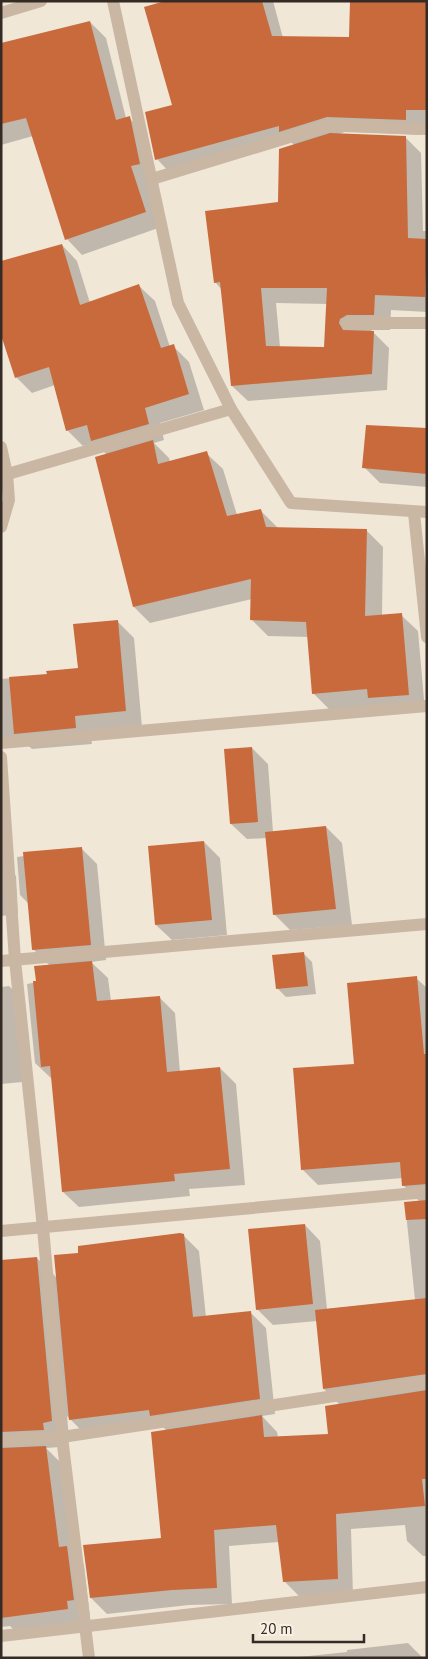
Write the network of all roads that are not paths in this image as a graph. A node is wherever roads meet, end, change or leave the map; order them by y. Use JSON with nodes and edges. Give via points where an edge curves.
{"nodes":[{"id":1,"x":41,"y":1,"type":"edge"},
{"id":2,"x":113,"y":1,"type":"edge"},
{"id":3,"x":1,"y":13,"type":"edge"},
{"id":4,"x":427,"y":128,"type":"edge"},
{"id":5,"x":152,"y":180,"type":"junction"},
{"id":6,"x":347,"y":323,"type":"dead end"},
{"id":7,"x":427,"y":323,"type":"edge"},
{"id":8,"x":231,"y":409,"type":"junction"},
{"id":9,"x":1,"y":447,"type":"edge"},
{"id":10,"x":4,"y":475,"type":"edge"},
{"id":11,"x":421,"y":512,"type":"edge"},
{"id":12,"x":1,"y":527,"type":"edge"},
{"id":13,"x":427,"y":637,"type":"edge"},
{"id":14,"x":427,"y":706,"type":"edge"},
{"id":15,"x":1,"y":743,"type":"edge"},
{"id":16,"x":1,"y":757,"type":"edge"},
{"id":17,"x":427,"y":924,"type":"edge"},
{"id":18,"x":15,"y":960,"type":"junction"},
{"id":19,"x":1,"y":961,"type":"edge"},
{"id":20,"x":427,"y":1192,"type":"edge"},
{"id":21,"x":43,"y":1228,"type":"junction"},
{"id":22,"x":1,"y":1231,"type":"edge"},
{"id":23,"x":427,"y":1382,"type":"edge"},
{"id":24,"x":62,"y":1437,"type":"junction"},
{"id":25,"x":1,"y":1440,"type":"edge"},
{"id":26,"x":427,"y":1587,"type":"edge"},
{"id":27,"x":86,"y":1627,"type":"junction"},
{"id":28,"x":1,"y":1636,"type":"edge"},
{"id":29,"x":89,"y":1658,"type":"edge"}],
"edges":[{"from":1,"to":3,"type":"street"},
{"from":2,"to":5,"type":"street"},
{"from":4,"to":5,"type":"street","via":[[329,125]]},
{"from":5,"to":8,"type":"street","via":[[178,303]]},
{"from":6,"to":7,"type":"street"},
{"from":8,"to":10,"type":"street"},
{"from":8,"to":11,"type":"street","via":[[291,503]]},
{"from":9,"to":10,"type":"street"},
{"from":10,"to":12,"type":"street","via":[[9,500]]},
{"from":11,"to":13,"type":"street"},
{"from":14,"to":15,"type":"street"},
{"from":16,"to":18,"type":"street"},
{"from":17,"to":18,"type":"street"},
{"from":18,"to":19,"type":"street"},
{"from":18,"to":21,"type":"street"},
{"from":20,"to":21,"type":"street"},
{"from":21,"to":22,"type":"street"},
{"from":21,"to":24,"type":"street"},
{"from":23,"to":24,"type":"street"},
{"from":24,"to":25,"type":"street"},
{"from":24,"to":27,"type":"street"},
{"from":26,"to":27,"type":"street"},
{"from":27,"to":28,"type":"street"},
{"from":27,"to":29,"type":"street"}]}
